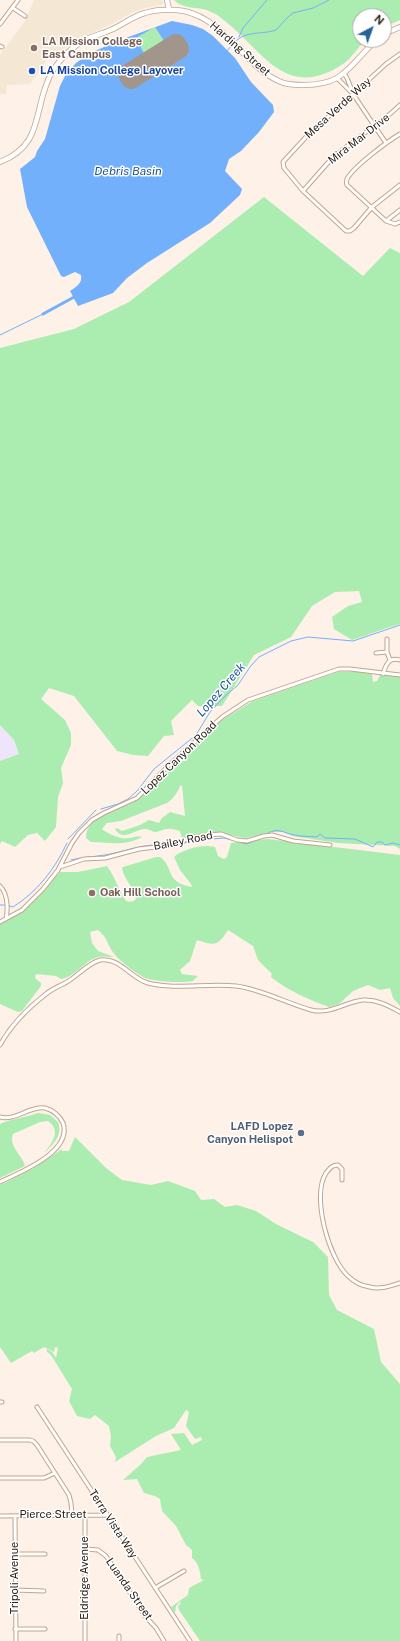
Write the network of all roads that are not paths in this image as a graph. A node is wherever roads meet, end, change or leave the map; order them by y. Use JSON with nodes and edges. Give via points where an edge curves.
{"nodes":[{"id":1,"x":18,"y":0,"type":"edge"},
{"id":2,"x":167,"y":0,"type":"edge"},
{"id":3,"x":13,"y":8,"type":"junction"},
{"id":4,"x":169,"y":9,"type":"junction"},
{"id":5,"x":25,"y":16,"type":"dead end"},
{"id":6,"x":0,"y":24,"type":"edge"},
{"id":7,"x":368,"y":48,"type":"edge"},
{"id":8,"x":400,"y":54,"type":"edge"},
{"id":9,"x":344,"y":73,"type":"junction"},
{"id":10,"x":337,"y":78,"type":"junction"},
{"id":11,"x":353,"y":94,"type":"junction"},
{"id":12,"x":400,"y":105,"type":"edge"},
{"id":13,"x":375,"y":126,"type":"junction"},
{"id":14,"x":400,"y":134,"type":"edge"},
{"id":15,"x":386,"y":143,"type":"junction"},
{"id":16,"x":0,"y":162,"type":"edge"},
{"id":17,"x":400,"y":185,"type":"edge"},
{"id":18,"x":303,"y":192,"type":"junction"},
{"id":19,"x":372,"y":207,"type":"junction"},
{"id":20,"x":400,"y":210,"type":"edge"},
{"id":21,"x":386,"y":221,"type":"junction"},
{"id":22,"x":400,"y":222,"type":"edge"},
{"id":23,"x":387,"y":639,"type":"dead end"},
{"id":24,"x":387,"y":652,"type":"junction"},
{"id":25,"x":376,"y":653,"type":"dead end"},
{"id":26,"x":390,"y":660,"type":"junction"},
{"id":27,"x":400,"y":660,"type":"edge"},
{"id":28,"x":383,"y":674,"type":"junction"},
{"id":29,"x":400,"y":675,"type":"edge"},
{"id":30,"x":330,"y":845,"type":"dead end"},
{"id":31,"x":60,"y":867,"type":"junction"},
{"id":32,"x":0,"y":886,"type":"edge"},
{"id":33,"x":6,"y":919,"type":"junction"},
{"id":34,"x":0,"y":922,"type":"edge"},
{"id":35,"x":400,"y":1012,"type":"edge"},
{"id":36,"x":0,"y":1045,"type":"edge"},
{"id":37,"x":0,"y":1117,"type":"edge"},
{"id":38,"x":342,"y":1180,"type":"dead end"},
{"id":39,"x":0,"y":1182,"type":"edge"},
{"id":40,"x":400,"y":1283,"type":"edge"},
{"id":41,"x":37,"y":1407,"type":"dead end"},
{"id":42,"x":0,"y":1440,"type":"edge"},
{"id":43,"x":55,"y":1473,"type":"junction"},
{"id":44,"x":0,"y":1478,"type":"edge"},
{"id":45,"x":72,"y":1515,"type":"junction"},
{"id":46,"x":85,"y":1515,"type":"junction"},
{"id":47,"x":107,"y":1515,"type":"junction"},
{"id":48,"x":0,"y":1516,"type":"edge"},
{"id":49,"x":15,"y":1516,"type":"junction"},
{"id":50,"x":86,"y":1549,"type":"junction"},
{"id":51,"x":15,"y":1554,"type":"junction"},
{"id":52,"x":45,"y":1554,"type":"dead end"},
{"id":53,"x":184,"y":1571,"type":"dead end"},
{"id":54,"x":155,"y":1588,"type":"junction"},
{"id":55,"x":15,"y":1590,"type":"junction"},
{"id":56,"x":44,"y":1591,"type":"dead end"},
{"id":57,"x":16,"y":1629,"type":"junction"},
{"id":58,"x":45,"y":1629,"type":"dead end"},
{"id":59,"x":119,"y":1636,"type":"dead end"},
{"id":60,"x":16,"y":1641,"type":"edge"},
{"id":61,"x":85,"y":1641,"type":"edge"},
{"id":62,"x":119,"y":1641,"type":"edge"},
{"id":63,"x":164,"y":1641,"type":"edge"},
{"id":64,"x":190,"y":1641,"type":"edge"}],
"edges":[{"from":1,"to":3,"type":"street"},
{"from":2,"to":4,"type":"street"},
{"from":3,"to":5,"type":"street"},
{"from":3,"to":6,"type":"street"},
{"from":4,"to":10,"type":"street","name":"Harding Street","via":[[188,12],[220,28],[262,71],[282,82],[309,85]]},
{"from":4,"to":16,"type":"street","name":"Harding Street","via":[[133,17],[73,48],[61,60],[48,80],[34,132],[27,144]]},
{"from":7,"to":9,"type":"street","name":"Harding Street"},
{"from":8,"to":11,"type":"street","name":"Mesa Verde Way"},
{"from":9,"to":10,"type":"street","name":"Harding Street"},
{"from":9,"to":11,"type":"street"},
{"from":10,"to":11,"type":"street"},
{"from":11,"to":13,"type":"street"},
{"from":11,"to":18,"type":"street","name":"Mesa Verde Way","via":[[284,160],[283,166]]},
{"from":12,"to":13,"type":"street","name":"Mira Mar Drive"},
{"from":13,"to":15,"type":"street"},
{"from":13,"to":18,"type":"street","name":"Mira Mar Drive","via":[[333,157]]},
{"from":14,"to":15,"type":"street"},
{"from":15,"to":19,"type":"street","via":[[351,174],[346,182]]},
{"from":17,"to":19,"type":"street"},
{"from":18,"to":19,"type":"street","via":[[344,229],[350,231]]},
{"from":19,"to":21,"type":"street"},
{"from":20,"to":21,"type":"street"},
{"from":21,"to":22,"type":"street","via":[[395,224]]},
{"from":23,"to":24,"type":"street"},
{"from":24,"to":25,"type":"street"},
{"from":24,"to":26,"type":"street"},
{"from":26,"to":27,"type":"street"},
{"from":26,"to":28,"type":"street"},
{"from":28,"to":29,"type":"street","name":"Lopez Canyon Road"},
{"from":28,"to":31,"type":"street","name":"Lopez Canyon Road","via":[[339,669],[248,700],[232,709],[217,720],[137,798],[92,820],[72,843]]},
{"from":30,"to":31,"type":"street","name":"Bailey Road","via":[[293,841],[272,835],[247,841],[221,834],[207,835],[189,838],[174,845],[139,849],[105,858],[84,859]]},
{"from":31,"to":33,"type":"street","name":"Lopez Canyon Road","via":[[28,904]]},
{"from":32,"to":33,"type":"street","via":[[6,898]]},
{"from":33,"to":34,"type":"street","name":"Lopez Canyon Road"},
{"from":35,"to":36,"type":"street","via":[[380,1002],[367,1000],[318,1012],[244,987],[148,983],[113,961],[102,960],[47,993],[16,1022]]},
{"from":37,"to":39,"type":"street","via":[[12,1117],[43,1108],[60,1118],[64,1133],[61,1142],[50,1154]]},
{"from":38,"to":40,"type":"street","via":[[341,1167],[331,1167],[321,1185],[320,1196],[326,1233],[339,1265],[359,1284],[371,1288]]},
{"from":41,"to":47,"type":"street","name":"Terra Vista Way"},
{"from":42,"to":43,"type":"street","via":[[33,1441]]},
{"from":43,"to":44,"type":"street","via":[[44,1478]]},
{"from":43,"to":45,"type":"street","via":[[69,1495]]},
{"from":45,"to":46,"type":"street","name":"Pierce Street"},
{"from":45,"to":49,"type":"street","name":"Pierce Street"},
{"from":46,"to":47,"type":"street","name":"Pierce Street"},
{"from":46,"to":50,"type":"street","name":"Eldridge Avenue"},
{"from":47,"to":54,"type":"street","name":"Terra Vista Way"},
{"from":48,"to":49,"type":"street","name":"Pierce Street"},
{"from":49,"to":51,"type":"street","name":"Tripoli Avenue"},
{"from":50,"to":61,"type":"street","name":"Eldridge Avenue"},
{"from":50,"to":63,"type":"street","name":"Luanda Street","via":[[98,1550],[106,1556]]},
{"from":51,"to":52,"type":"street"},
{"from":51,"to":55,"type":"street","name":"Tripoli Avenue"},
{"from":53,"to":54,"type":"street"},
{"from":54,"to":64,"type":"street","name":"Terra Vista Way"},
{"from":55,"to":56,"type":"street"},
{"from":55,"to":57,"type":"street","name":"Tripoli Avenue"},
{"from":57,"to":58,"type":"street"},
{"from":57,"to":60,"type":"street","name":"Tripoli Avenue"},
{"from":59,"to":62,"type":"street"}]}
